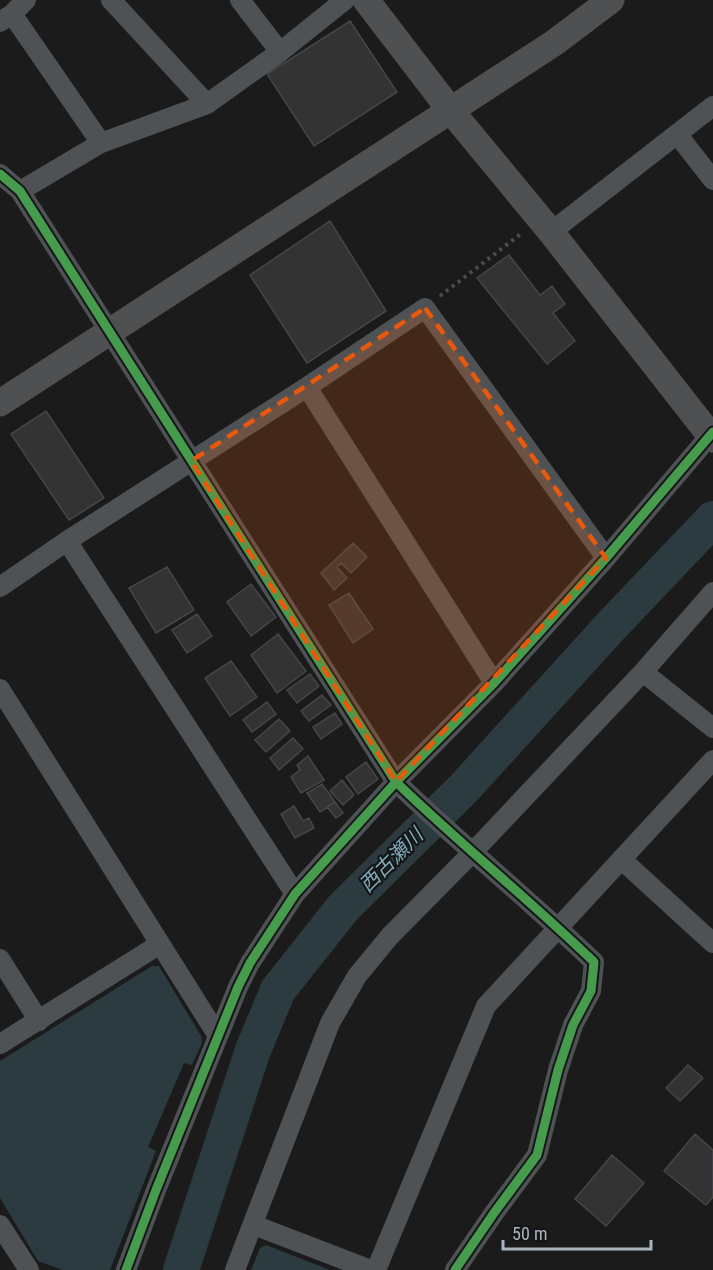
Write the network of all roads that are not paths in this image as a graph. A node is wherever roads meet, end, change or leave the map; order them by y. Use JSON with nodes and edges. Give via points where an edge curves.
{"nodes":[{"id":1,"x":111,"y":0,"type":"edge"},
{"id":2,"x":240,"y":0,"type":"edge"},
{"id":3,"x":345,"y":0,"type":"edge"},
{"id":4,"x":366,"y":0,"type":"edge"},
{"id":5,"x":610,"y":0,"type":"edge"},
{"id":6,"x":13,"y":12,"type":"edge"},
{"id":7,"x":280,"y":52,"type":"junction"},
{"id":8,"x":207,"y":104,"type":"junction"},
{"id":9,"x":713,"y":106,"type":"edge"},
{"id":10,"x":451,"y":111,"type":"junction"},
{"id":11,"x":677,"y":134,"type":"junction"},
{"id":12,"x":101,"y":143,"type":"junction"},
{"id":13,"x":0,"y":174,"type":"edge"},
{"id":14,"x":713,"y":180,"type":"edge"},
{"id":15,"x":20,"y":191,"type":"junction"},
{"id":16,"x":545,"y":225,"type":"junction"},
{"id":17,"x":108,"y":333,"type":"junction"},
{"id":18,"x":307,"y":387,"type":"junction"},
{"id":19,"x":0,"y":403,"type":"edge"},
{"id":20,"x":712,"y":435,"type":"edge"},
{"id":21,"x":191,"y":461,"type":"junction"},
{"id":22,"x":67,"y":541,"type":"junction"},
{"id":23,"x":606,"y":558,"type":"junction"},
{"id":24,"x":0,"y":587,"type":"edge"},
{"id":25,"x":713,"y":592,"type":"edge"},
{"id":26,"x":643,"y":672,"type":"junction"},
{"id":27,"x":494,"y":683,"type":"junction"},
{"id":28,"x":0,"y":689,"type":"edge"},
{"id":29,"x":713,"y":728,"type":"edge"},
{"id":30,"x":713,"y":760,"type":"edge"},
{"id":31,"x":396,"y":782,"type":"junction"},
{"id":32,"x":464,"y":847,"type":"junction"},
{"id":33,"x":621,"y":859,"type":"junction"},
{"id":34,"x":295,"y":894,"type":"junction"},
{"id":35,"x":558,"y":927,"type":"junction"},
{"id":36,"x":713,"y":943,"type":"edge"},
{"id":37,"x":160,"y":944,"type":"junction"},
{"id":38,"x":0,"y":958,"type":"edge"},
{"id":39,"x":39,"y":1021,"type":"junction"},
{"id":40,"x":218,"y":1036,"type":"junction"},
{"id":41,"x":0,"y":1044,"type":"edge"},
{"id":42,"x":0,"y":1225,"type":"edge"},
{"id":43,"x":254,"y":1225,"type":"junction"},
{"id":44,"x":29,"y":1270,"type":"edge"},
{"id":45,"x":126,"y":1270,"type":"edge"},
{"id":46,"x":235,"y":1270,"type":"edge"},
{"id":47,"x":371,"y":1270,"type":"edge"},
{"id":48,"x":376,"y":1270,"type":"edge"},
{"id":49,"x":455,"y":1270,"type":"edge"}],
"edges":[{"from":1,"to":8,"type":"street"},
{"from":2,"to":7,"type":"street"},
{"from":3,"to":7,"type":"street"},
{"from":4,"to":10,"type":"street"},
{"from":5,"to":10,"type":"street","via":[[554,43]]},
{"from":6,"to":12,"type":"street"},
{"from":7,"to":8,"type":"street"},
{"from":8,"to":12,"type":"street"},
{"from":9,"to":11,"type":"street"},
{"from":10,"to":16,"type":"street"},
{"from":10,"to":17,"type":"street"},
{"from":11,"to":14,"type":"street"},
{"from":11,"to":16,"type":"street"},
{"from":12,"to":15,"type":"street"},
{"from":13,"to":15,"type":"street"},
{"from":15,"to":17,"type":"street"},
{"from":16,"to":20,"type":"street"},
{"from":17,"to":19,"type":"street"},
{"from":17,"to":21,"type":"street"},
{"from":18,"to":21,"type":"street"},
{"from":18,"to":23,"type":"street","via":[[425,308]]},
{"from":18,"to":27,"type":"street"},
{"from":20,"to":23,"type":"street"},
{"from":21,"to":22,"type":"street"},
{"from":21,"to":31,"type":"street"},
{"from":22,"to":24,"type":"street"},
{"from":22,"to":34,"type":"street"},
{"from":23,"to":27,"type":"street"},
{"from":25,"to":26,"type":"street"},
{"from":26,"to":29,"type":"street"},
{"from":26,"to":32,"type":"street"},
{"from":27,"to":31,"type":"street"},
{"from":28,"to":37,"type":"street"},
{"from":30,"to":33,"type":"street"},
{"from":31,"to":32,"type":"street"},
{"from":31,"to":34,"type":"street"},
{"from":32,"to":35,"type":"street"},
{"from":32,"to":43,"type":"street","via":[[357,976],[335,1014]]},
{"from":33,"to":35,"type":"street"},
{"from":33,"to":36,"type":"street"},
{"from":34,"to":40,"type":"street","via":[[250,963]]},
{"from":35,"to":48,"type":"street","via":[[486,1006]]},
{"from":35,"to":49,"type":"street","via":[[594,962],[591,991],[573,1025],[558,1070],[537,1155]]},
{"from":37,"to":39,"type":"street"},
{"from":37,"to":40,"type":"street"},
{"from":38,"to":39,"type":"street"},
{"from":39,"to":41,"type":"street"},
{"from":40,"to":45,"type":"street"},
{"from":42,"to":44,"type":"street"},
{"from":43,"to":46,"type":"street"},
{"from":43,"to":47,"type":"street"}]}
